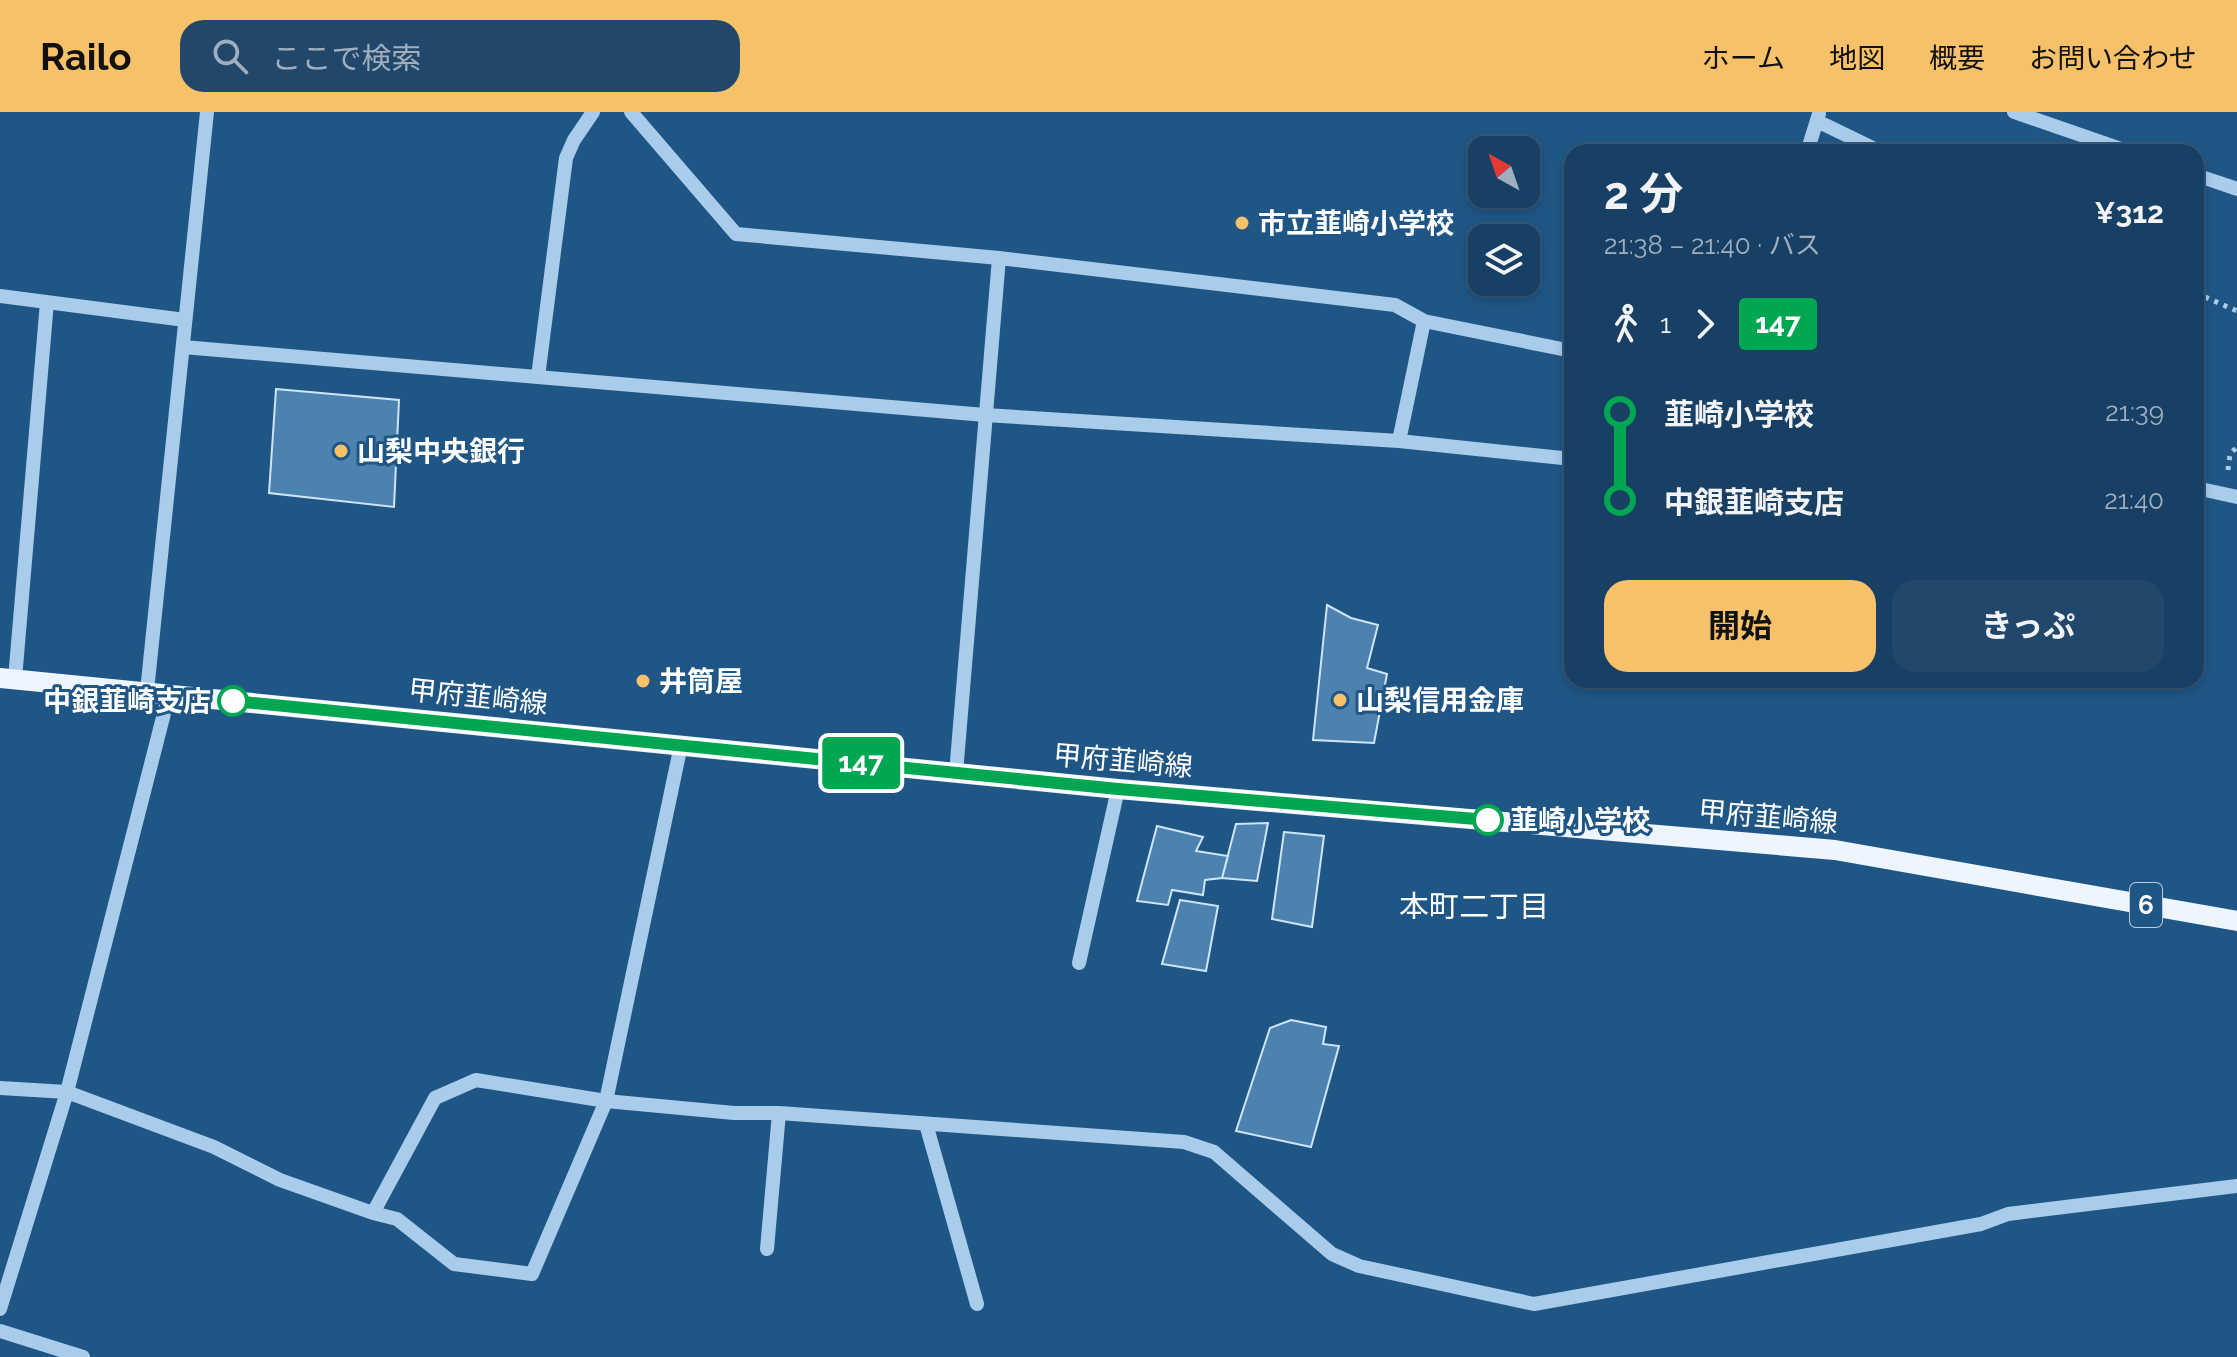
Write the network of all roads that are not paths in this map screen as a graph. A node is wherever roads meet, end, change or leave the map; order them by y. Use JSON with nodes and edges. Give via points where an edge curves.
{"nodes":[{"id":1,"x":207,"y":112,"type":"edge"},
{"id":2,"x":593,"y":112,"type":"edge"},
{"id":3,"x":631,"y":112,"type":"edge"},
{"id":4,"x":2014,"y":112,"type":"edge"},
{"id":5,"x":1819,"y":116,"type":"edge"},
{"id":6,"x":1810,"y":144,"type":"edge"},
{"id":7,"x":1867,"y":144,"type":"edge"},
{"id":8,"x":2107,"y":144,"type":"edge"},
{"id":9,"x":2204,"y":178,"type":"edge"},
{"id":10,"x":2237,"y":189,"type":"edge"},
{"id":11,"x":999,"y":258,"type":"junction"},
{"id":12,"x":0,"y":296,"type":"edge"},
{"id":13,"x":47,"y":302,"type":"junction"},
{"id":14,"x":185,"y":320,"type":"junction"},
{"id":15,"x":1424,"y":321,"type":"junction"},
{"id":16,"x":183,"y":347,"type":"junction"},
{"id":17,"x":1564,"y":349,"type":"edge"},
{"id":18,"x":538,"y":377,"type":"junction"},
{"id":19,"x":985,"y":415,"type":"junction"},
{"id":20,"x":1399,"y":441,"type":"junction"},
{"id":21,"x":1564,"y":458,"type":"edge"},
{"id":22,"x":2204,"y":490,"type":"edge"},
{"id":23,"x":2237,"y":497,"type":"edge"},
{"id":24,"x":8,"y":679,"type":"edge"},
{"id":25,"x":147,"y":691,"type":"junction"},
{"id":26,"x":169,"y":694,"type":"junction"},
{"id":27,"x":681,"y":745,"type":"junction"},
{"id":28,"x":956,"y":773,"type":"junction"},
{"id":29,"x":1118,"y":789,"type":"junction"},
{"id":30,"x":2237,"y":921,"type":"edge"},
{"id":31,"x":1079,"y":963,"type":"dead end"},
{"id":32,"x":0,"y":1088,"type":"edge"},
{"id":33,"x":67,"y":1092,"type":"junction"},
{"id":34,"x":606,"y":1101,"type":"junction"},
{"id":35,"x":779,"y":1113,"type":"junction"},
{"id":36,"x":926,"y":1124,"type":"junction"},
{"id":37,"x":2237,"y":1186,"type":"edge"},
{"id":38,"x":373,"y":1213,"type":"junction"},
{"id":39,"x":767,"y":1249,"type":"dead end"},
{"id":40,"x":977,"y":1304,"type":"dead end"},
{"id":41,"x":0,"y":1309,"type":"edge"},
{"id":42,"x":0,"y":1331,"type":"edge"},
{"id":43,"x":83,"y":1357,"type":"edge"}],
"edges":[{"from":1,"to":14,"type":"street"},
{"from":2,"to":18,"type":"street","via":[[566,158]]},
{"from":3,"to":11,"type":"street","via":[[736,234]]},
{"from":4,"to":8,"type":"street"},
{"from":5,"to":6,"type":"street"},
{"from":5,"to":7,"type":"street"},
{"from":9,"to":10,"type":"street"},
{"from":11,"to":15,"type":"street","via":[[1395,305]]},
{"from":11,"to":19,"type":"street"},
{"from":12,"to":13,"type":"street"},
{"from":13,"to":14,"type":"street"},
{"from":13,"to":24,"type":"street"},
{"from":14,"to":16,"type":"street"},
{"from":15,"to":17,"type":"street"},
{"from":15,"to":20,"type":"street"},
{"from":16,"to":18,"type":"street"},
{"from":16,"to":25,"type":"street"},
{"from":18,"to":19,"type":"street"},
{"from":19,"to":20,"type":"street"},
{"from":19,"to":28,"type":"street"},
{"from":20,"to":21,"type":"street"},
{"from":22,"to":23,"type":"street"},
{"from":24,"to":25,"type":"main road","name":"甲府韮崎線","number":"6"},
{"from":25,"to":26,"type":"main road","name":"甲府韮崎線","number":"6"},
{"from":26,"to":27,"type":"main road","name":"甲府韮崎線","number":"6"},
{"from":26,"to":33,"type":"street"},
{"from":27,"to":28,"type":"main road","name":"甲府韮崎線","number":"6"},
{"from":27,"to":34,"type":"street"},
{"from":28,"to":29,"type":"main road","name":"甲府韮崎線","number":"6"},
{"from":29,"to":30,"type":"main road","name":"甲府韮崎線","number":"6","via":[[1835,850]]},
{"from":29,"to":31,"type":"street"},
{"from":32,"to":33,"type":"street"},
{"from":33,"to":38,"type":"street"},
{"from":33,"to":41,"type":"street"},
{"from":34,"to":35,"type":"street"},
{"from":34,"to":38,"type":"street","via":[[476,1080],[435,1098]]},
{"from":34,"to":38,"type":"street","via":[[532,1274],[454,1264],[397,1219]]},
{"from":35,"to":36,"type":"street"},
{"from":35,"to":39,"type":"street"},
{"from":36,"to":37,"type":"street","via":[[1184,1142],[1214,1152],[1332,1254],[1359,1266],[1534,1304],[1981,1224],[2008,1214]]},
{"from":36,"to":40,"type":"street"},
{"from":42,"to":43,"type":"street"}]}
